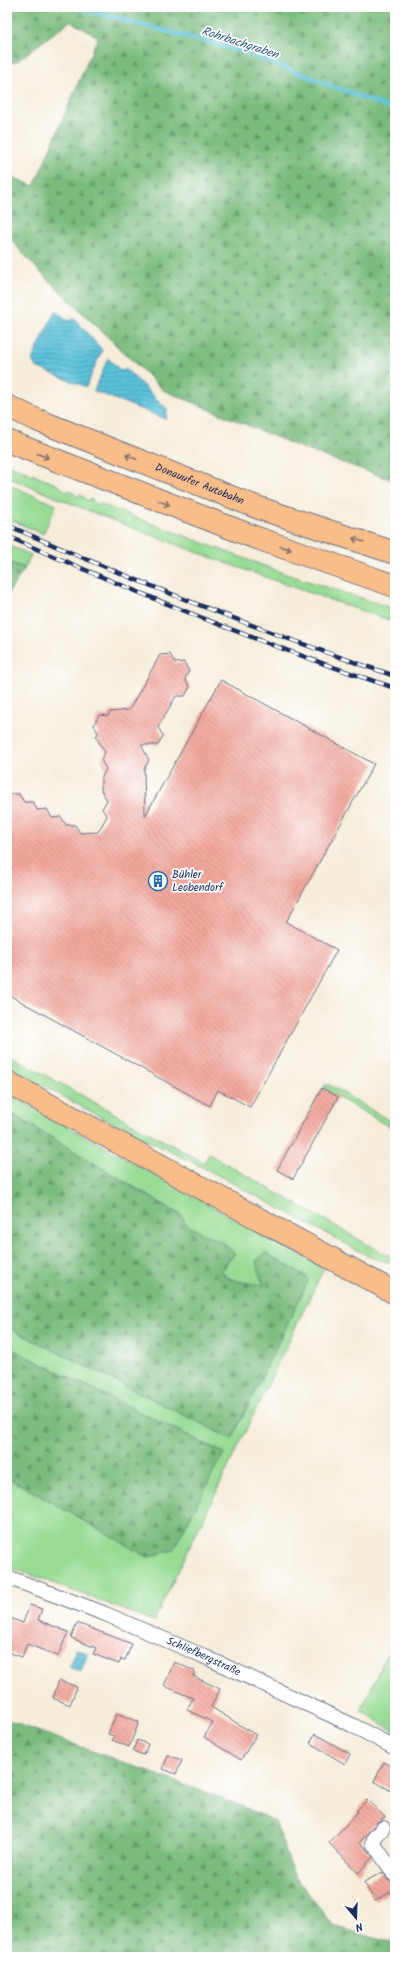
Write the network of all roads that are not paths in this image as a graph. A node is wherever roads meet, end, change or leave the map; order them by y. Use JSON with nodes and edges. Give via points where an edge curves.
{"nodes":[{"id":1,"x":7,"y":406,"type":"edge"},
{"id":2,"x":7,"y":441,"type":"edge"},
{"id":3,"x":395,"y":553,"type":"edge"},
{"id":4,"x":395,"y":586,"type":"edge"},
{"id":5,"x":7,"y":1082,"type":"edge"},
{"id":6,"x":395,"y":1293,"type":"edge"},
{"id":7,"x":7,"y":1577,"type":"edge"},
{"id":8,"x":395,"y":1748,"type":"edge"},
{"id":9,"x":383,"y":1828,"type":"dead end"},
{"id":10,"x":395,"y":1875,"type":"edge"}],
"edges":[{"from":3,"to":1,"type":"main road","name":"Donauufer Autobahn","one_way":true,"via":[[259,508]]},
{"from":2,"to":4,"type":"main road","one_way":true,"via":[[246,534]]},
{"from":5,"to":6,"type":"main road"},
{"from":7,"to":8,"type":"street","name":"Schliefbergstraße","via":[[103,1612],[201,1655],[352,1725]]},
{"from":9,"to":10,"type":"street","via":[[373,1843]]}]}
